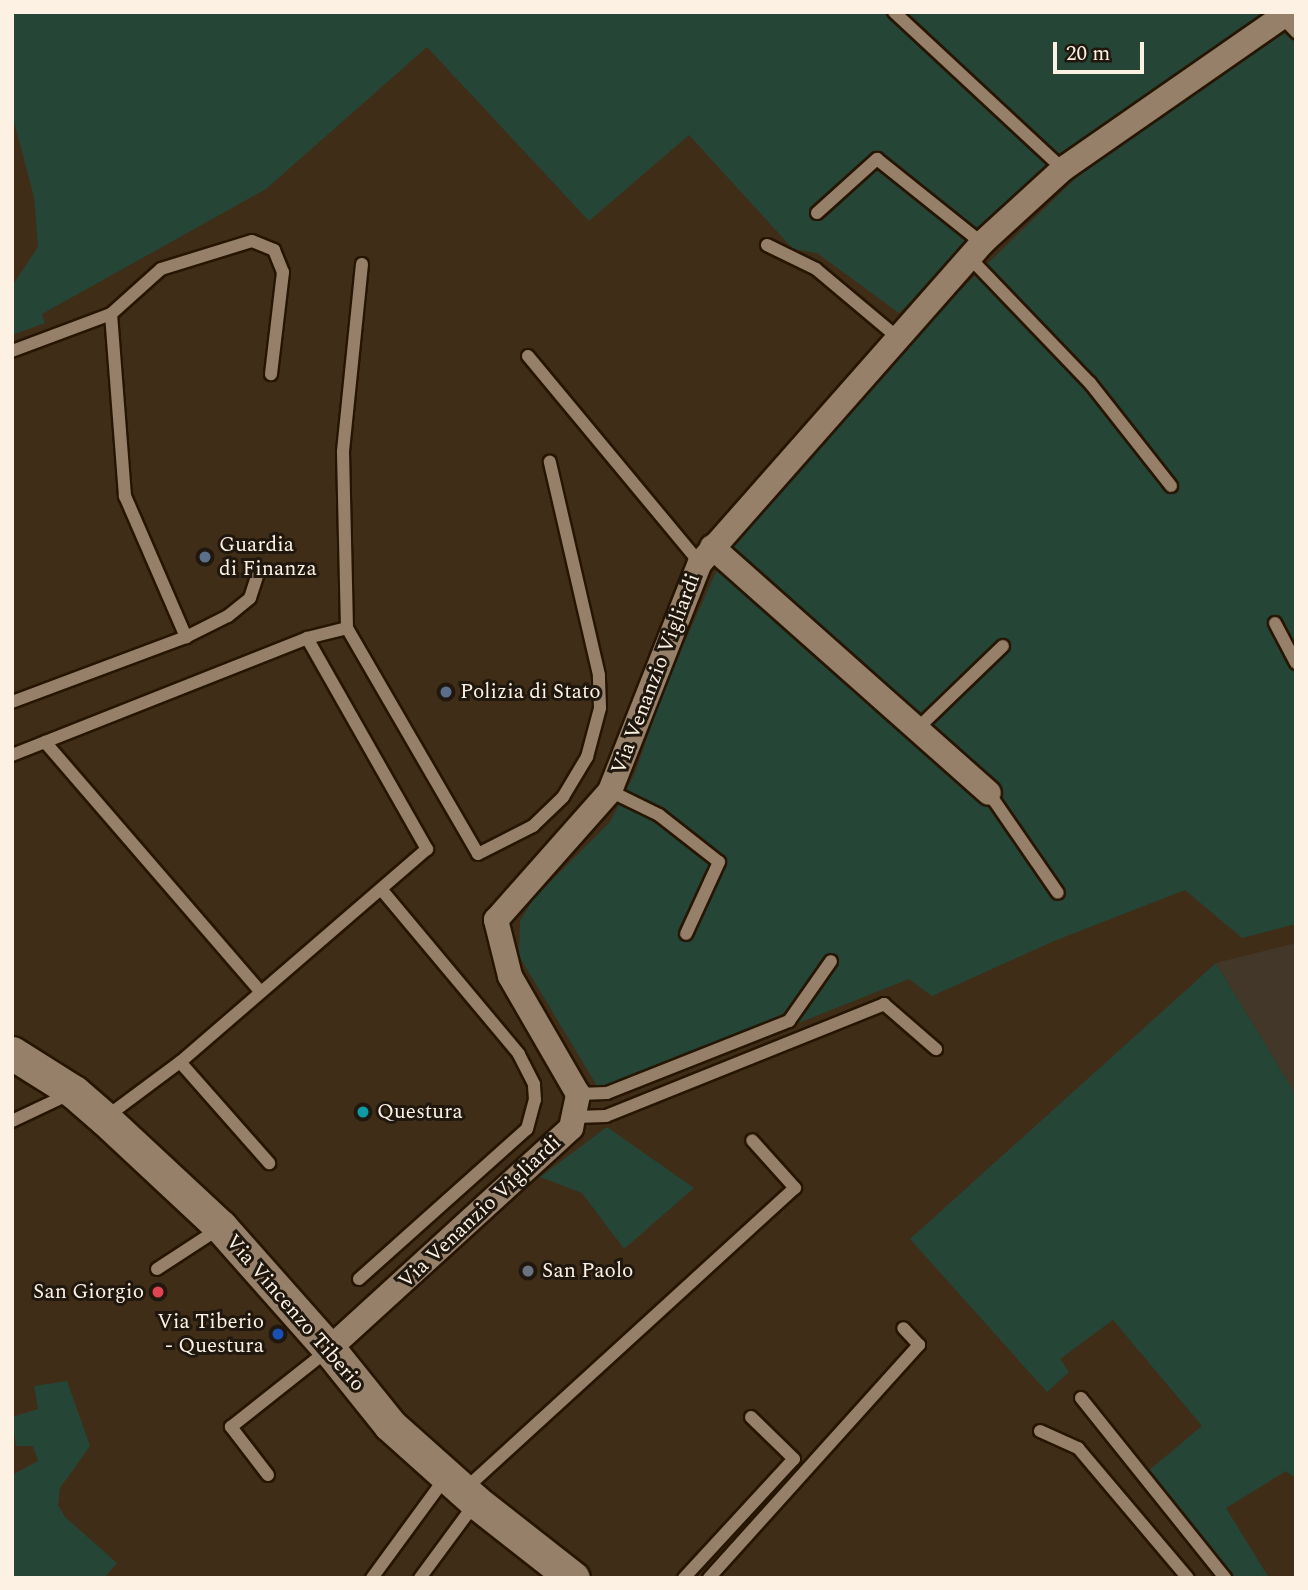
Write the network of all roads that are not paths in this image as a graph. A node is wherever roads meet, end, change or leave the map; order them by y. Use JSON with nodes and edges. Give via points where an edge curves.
{"nodes":[{"id":1,"x":894,"y":12,"type":"edge"},
{"id":2,"x":1289,"y":20,"type":"edge"},
{"id":3,"x":1063,"y":169,"type":"junction"},
{"id":4,"x":817,"y":213,"type":"dead end"},
{"id":5,"x":767,"y":245,"type":"dead end"},
{"id":6,"x":976,"y":250,"type":"junction"},
{"id":7,"x":362,"y":264,"type":"dead end"},
{"id":8,"x":111,"y":314,"type":"junction"},
{"id":9,"x":897,"y":337,"type":"junction"},
{"id":10,"x":12,"y":351,"type":"edge"},
{"id":11,"x":528,"y":356,"type":"dead end"},
{"id":12,"x":271,"y":374,"type":"dead end"},
{"id":13,"x":550,"y":462,"type":"dead end"},
{"id":14,"x":1171,"y":486,"type":"dead end"},
{"id":15,"x":706,"y":555,"type":"junction"},
{"id":16,"x":258,"y":574,"type":"dead end"},
{"id":17,"x":1275,"y":622,"type":"dead end"},
{"id":18,"x":346,"y":628,"type":"junction"},
{"id":19,"x":186,"y":637,"type":"junction"},
{"id":20,"x":307,"y":638,"type":"junction"},
{"id":21,"x":1003,"y":646,"type":"dead end"},
{"id":22,"x":1296,"y":663,"type":"edge"},
{"id":23,"x":12,"y":702,"type":"edge"},
{"id":24,"x":918,"y":728,"type":"junction"},
{"id":25,"x":45,"y":742,"type":"junction"},
{"id":26,"x":12,"y":755,"type":"edge"},
{"id":27,"x":610,"y":791,"type":"junction"},
{"id":28,"x":989,"y":793,"type":"joint"},
{"id":29,"x":381,"y":889,"type":"junction"},
{"id":30,"x":1059,"y":893,"type":"dead end"},
{"id":31,"x":686,"y":934,"type":"dead end"},
{"id":32,"x":831,"y":961,"type":"dead end"},
{"id":33,"x":261,"y":992,"type":"junction"},
{"id":34,"x":936,"y":1049,"type":"dead end"},
{"id":35,"x":12,"y":1053,"type":"edge"},
{"id":36,"x":180,"y":1062,"type":"junction"},
{"id":37,"x":74,"y":1092,"type":"junction"},
{"id":38,"x":576,"y":1105,"type":"junction"},
{"id":39,"x":104,"y":1118,"type":"junction"},
{"id":40,"x":12,"y":1121,"type":"edge"},
{"id":41,"x":752,"y":1140,"type":"dead end"},
{"id":42,"x":270,"y":1163,"type":"dead end"},
{"id":43,"x":221,"y":1227,"type":"junction"},
{"id":44,"x":157,"y":1269,"type":"dead end"},
{"id":45,"x":359,"y":1279,"type":"dead end"},
{"id":46,"x":903,"y":1328,"type":"dead end"},
{"id":47,"x":330,"y":1349,"type":"junction"},
{"id":48,"x":1081,"y":1398,"type":"dead end"},
{"id":49,"x":751,"y":1417,"type":"dead end"},
{"id":50,"x":1040,"y":1431,"type":"dead end"},
{"id":51,"x":268,"y":1475,"type":"dead end"},
{"id":52,"x":462,"y":1490,"type":"junction"},
{"id":53,"x":372,"y":1578,"type":"edge"},
{"id":54,"x":419,"y":1578,"type":"edge"},
{"id":55,"x":572,"y":1578,"type":"edge"},
{"id":56,"x":684,"y":1578,"type":"edge"},
{"id":57,"x":709,"y":1578,"type":"edge"},
{"id":58,"x":1188,"y":1578,"type":"edge"},
{"id":59,"x":1226,"y":1578,"type":"edge"}],
"edges":[{"from":1,"to":3,"type":"lane"},
{"from":2,"to":3,"type":"street","name":"Via Venanzio Vigliardi"},
{"from":3,"to":6,"type":"street","name":"Via Venanzio Vigliardi"},
{"from":4,"to":6,"type":"lane","via":[[877,159]]},
{"from":5,"to":9,"type":"lane","via":[[816,269]]},
{"from":6,"to":9,"type":"street","name":"Via Venanzio Vigliardi"},
{"from":6,"to":14,"type":"lane"},
{"from":7,"to":18,"type":"lane","via":[[343,452]]},
{"from":8,"to":10,"type":"lane"},
{"from":8,"to":12,"type":"lane","via":[[161,269],[252,241],[274,250],[283,272]]},
{"from":8,"to":19,"type":"lane","via":[[125,496]]},
{"from":9,"to":15,"type":"street","name":"Via Venanzio Vigliardi"},
{"from":11,"to":15,"type":"lane"},
{"from":13,"to":18,"type":"lane","via":[[600,675],[600,708],[587,757],[563,797],[533,826],[478,854]]},
{"from":15,"to":24,"type":"street","name":"Via Venanzio Vigliardi"},
{"from":15,"to":27,"type":"street","name":"Via Venanzio Vigliardi"},
{"from":16,"to":19,"type":"lane","via":[[250,598]]},
{"from":17,"to":22,"type":"lane"},
{"from":18,"to":20,"type":"lane"},
{"from":19,"to":23,"type":"lane"},
{"from":20,"to":25,"type":"lane"},
{"from":20,"to":29,"type":"lane","via":[[427,849]]},
{"from":21,"to":24,"type":"lane"},
{"from":24,"to":28,"type":"street","name":"Via Venanzio Vigliardi"},
{"from":25,"to":26,"type":"lane"},
{"from":25,"to":33,"type":"lane"},
{"from":27,"to":31,"type":"lane","via":[[659,815],[719,862]]},
{"from":27,"to":38,"type":"street","name":"Via Venanzio Vigliardi","via":[[496,920],[510,976]]},
{"from":28,"to":30,"type":"lane"},
{"from":29,"to":33,"type":"lane"},
{"from":29,"to":45,"type":"lane","via":[[519,1054],[534,1084],[535,1100],[527,1129]]},
{"from":32,"to":38,"type":"lane","via":[[789,1021]]},
{"from":33,"to":36,"type":"lane"},
{"from":34,"to":38,"type":"lane","via":[[884,1004],[606,1116]]},
{"from":35,"to":37,"type":"main road","name":"Via Vincenzo Tiberio"},
{"from":36,"to":39,"type":"lane"},
{"from":36,"to":42,"type":"lane"},
{"from":37,"to":39,"type":"main road","name":"Via Vincenzo Tiberio"},
{"from":37,"to":40,"type":"lane"},
{"from":38,"to":47,"type":"street","name":"Via Venanzio Vigliardi","via":[[571,1128]]},
{"from":39,"to":43,"type":"main road","name":"Via Vincenzo Tiberio"},
{"from":41,"to":52,"type":"lane","via":[[794,1188]]},
{"from":43,"to":44,"type":"lane"},
{"from":43,"to":47,"type":"main road","name":"Via Vincenzo Tiberio"},
{"from":46,"to":57,"type":"lane","via":[[919,1345]]},
{"from":47,"to":51,"type":"lane","via":[[231,1427]]},
{"from":47,"to":52,"type":"main road","name":"Via Vincenzo Tiberio","via":[[390,1425]]},
{"from":48,"to":59,"type":"lane"},
{"from":49,"to":56,"type":"lane","via":[[794,1459]]},
{"from":50,"to":58,"type":"lane","via":[[1078,1448]]},
{"from":52,"to":53,"type":"lane"},
{"from":52,"to":54,"type":"lane"},
{"from":52,"to":55,"type":"main road","name":"Via Vincenzo Tiberio"}]}
